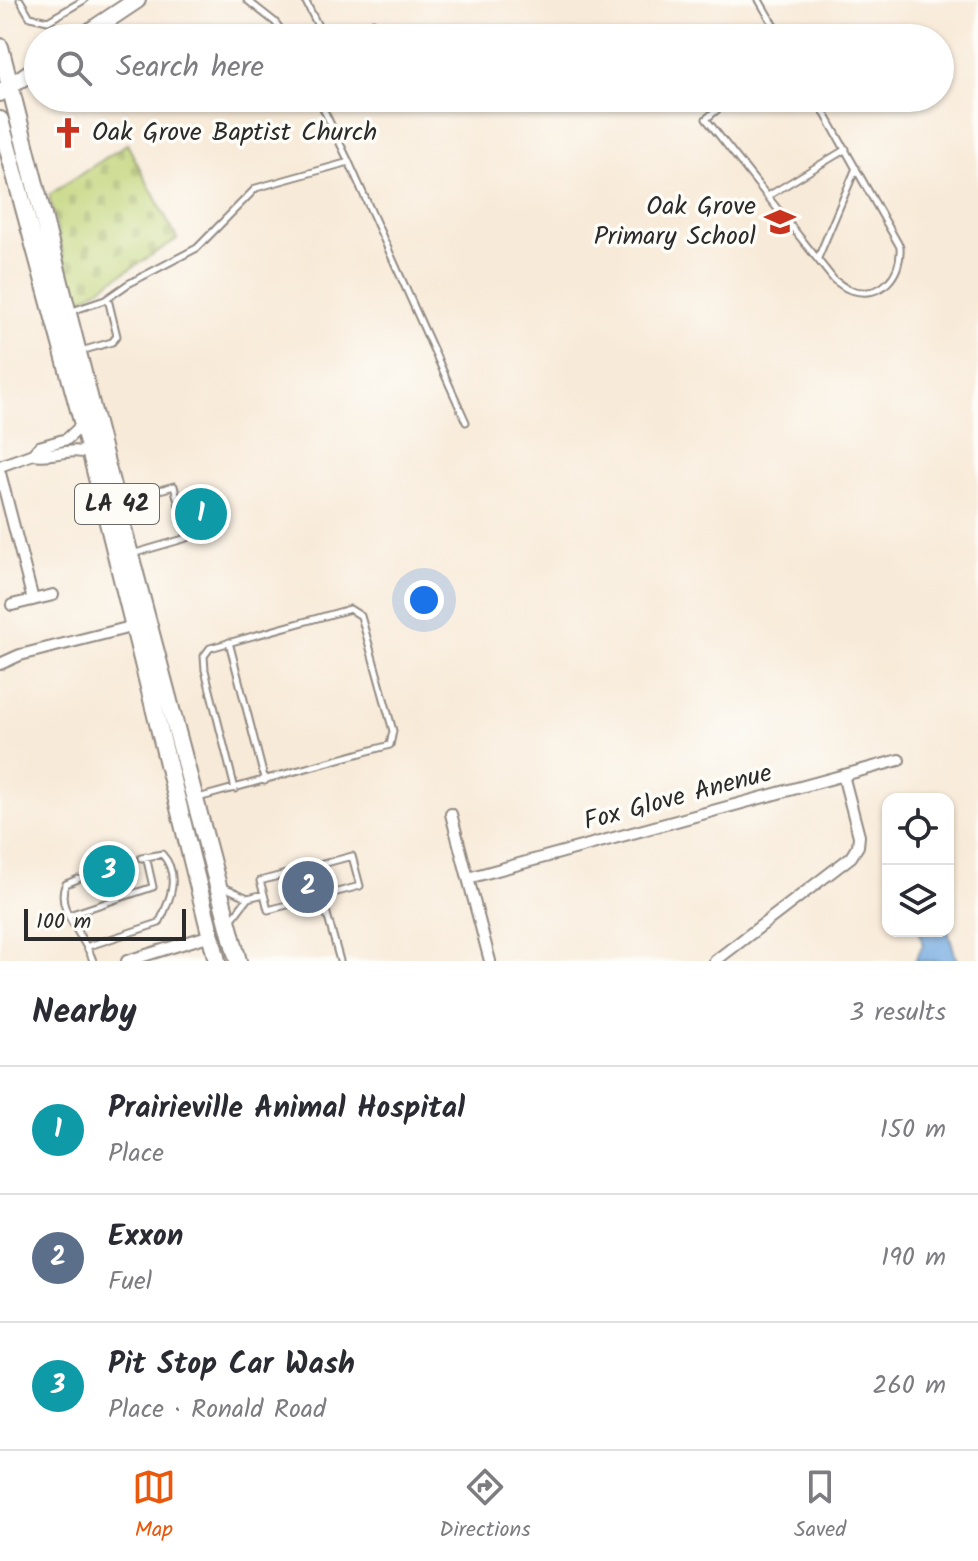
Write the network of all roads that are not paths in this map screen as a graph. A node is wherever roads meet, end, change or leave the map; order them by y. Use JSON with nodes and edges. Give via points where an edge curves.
{"nodes":[{"id":1,"x":20,"y":0,"type":"edge"},
{"id":2,"x":84,"y":0,"type":"edge"},
{"id":3,"x":137,"y":0,"type":"edge"},
{"id":4,"x":247,"y":0,"type":"edge"},
{"id":5,"x":305,"y":0,"type":"edge"},
{"id":6,"x":759,"y":0,"type":"edge"},
{"id":7,"x":101,"y":24,"type":"edge"},
{"id":8,"x":276,"y":24,"type":"edge"},
{"id":9,"x":317,"y":24,"type":"edge"},
{"id":10,"x":773,"y":24,"type":"edge"},
{"id":11,"x":0,"y":47,"type":"edge"},
{"id":12,"x":24,"y":76,"type":"edge"},
{"id":13,"x":5,"y":89,"type":"edge"},
{"id":14,"x":325,"y":112,"type":"edge"},
{"id":15,"x":714,"y":112,"type":"edge"},
{"id":16,"x":824,"y":112,"type":"edge"},
{"id":17,"x":0,"y":120,"type":"edge"},
{"id":18,"x":846,"y":149,"type":"junction"},
{"id":19,"x":349,"y":162,"type":"junction"},
{"id":20,"x":856,"y":167,"type":"junction"},
{"id":21,"x":768,"y":196,"type":"junction"},
{"id":22,"x":818,"y":259,"type":"junction"},
{"id":23,"x":105,"y":300,"type":"junction"},
{"id":24,"x":67,"y":312,"type":"junction"},
{"id":25,"x":77,"y":353,"type":"junction"},
{"id":26,"x":466,"y":422,"type":"dead end"},
{"id":27,"x":83,"y":424,"type":"junction"},
{"id":28,"x":64,"y":446,"type":"junction"},
{"id":29,"x":91,"y":454,"type":"junction"},
{"id":30,"x":0,"y":466,"type":"edge"},
{"id":31,"x":0,"y":473,"type":"edge"},
{"id":32,"x":116,"y":502,"type":"junction"},
{"id":33,"x":131,"y":554,"type":"junction"},
{"id":34,"x":53,"y":595,"type":"dead end"},
{"id":35,"x":33,"y":600,"type":"junction"},
{"id":36,"x":12,"y":605,"type":"dead end"},
{"id":37,"x":135,"y":626,"type":"junction"},
{"id":38,"x":229,"y":642,"type":"junction"},
{"id":39,"x":0,"y":664,"type":"edge"},
{"id":40,"x":899,"y":760,"type":"dead end"},
{"id":41,"x":843,"y":775,"type":"junction"},
{"id":42,"x":265,"y":781,"type":"junction"},
{"id":43,"x":235,"y":789,"type":"junction"},
{"id":44,"x":197,"y":799,"type":"junction"},
{"id":45,"x":451,"y":814,"type":"dead end"},
{"id":46,"x":468,"y":878,"type":"junction"},
{"id":47,"x":78,"y":879,"type":"dead end"},
{"id":48,"x":219,"y":885,"type":"junction"},
{"id":49,"x":264,"y":894,"type":"junction"},
{"id":50,"x":322,"y":896,"type":"junction"},
{"id":51,"x":248,"y":898,"type":"junction"},
{"id":52,"x":69,"y":915,"type":"junction"},
{"id":53,"x":228,"y":923,"type":"junction"},
{"id":54,"x":211,"y":935,"type":"junction"},
{"id":55,"x":89,"y":946,"type":"junction"},
{"id":56,"x":93,"y":961,"type":"edge"},
{"id":57,"x":127,"y":961,"type":"edge"},
{"id":58,"x":217,"y":961,"type":"edge"},
{"id":59,"x":228,"y":961,"type":"edge"},
{"id":60,"x":238,"y":961,"type":"edge"},
{"id":61,"x":340,"y":961,"type":"edge"},
{"id":62,"x":490,"y":961,"type":"edge"},
{"id":63,"x":715,"y":961,"type":"edge"}],
"edges":[{"from":1,"to":2,"type":"lane","via":[[30,17],[48,21]]},
{"from":3,"to":7,"type":"main road"},
{"from":4,"to":8,"type":"lane"},
{"from":5,"to":9,"type":"lane"},
{"from":6,"to":10,"type":"lane"},
{"from":11,"to":13,"type":"main road","number":"LA 42"},
{"from":12,"to":13,"type":"main road"},
{"from":13,"to":24,"type":"main road","number":"LA 42"},
{"from":14,"to":19,"type":"lane"},
{"from":15,"to":21,"type":"lane","via":[[706,119]]},
{"from":16,"to":18,"type":"lane"},
{"from":17,"to":27,"type":"main road","number":"LA 42"},
{"from":18,"to":20,"type":"lane"},
{"from":18,"to":21,"type":"lane"},
{"from":19,"to":23,"type":"lane","via":[[256,188],[197,248]]},
{"from":19,"to":26,"type":"lane"},
{"from":20,"to":22,"type":"lane"},
{"from":20,"to":22,"type":"lane","via":[[898,239],[899,269],[884,286],[851,290],[834,280]]},
{"from":21,"to":22,"type":"lane"},
{"from":23,"to":24,"type":"lane"},
{"from":23,"to":25,"type":"lane","via":[[116,339]]},
{"from":24,"to":25,"type":"main road","number":"LA 42"},
{"from":25,"to":32,"type":"main road","number":"LA 42"},
{"from":27,"to":28,"type":"street"},
{"from":27,"to":29,"type":"main road","number":"LA 42"},
{"from":28,"to":29,"type":"street"},
{"from":28,"to":30,"type":"street","via":[[39,447]]},
{"from":29,"to":37,"type":"main road","number":"LA 42"},
{"from":31,"to":35,"type":"street"},
{"from":32,"to":33,"type":"main road","number":"LA 42"},
{"from":32,"to":33,"type":"lane","via":[[174,486],[187,538]]},
{"from":33,"to":44,"type":"main road","number":"LA 42"},
{"from":34,"to":35,"type":"street"},
{"from":35,"to":36,"type":"street"},
{"from":37,"to":39,"type":"street"},
{"from":37,"to":54,"type":"main road","number":"LA 42"},
{"from":38,"to":42,"type":"lane"},
{"from":38,"to":42,"type":"lane","via":[[350,609],[357,612],[393,731],[390,745]]},
{"from":38,"to":43,"type":"lane","via":[[210,648],[204,656]]},
{"from":40,"to":41,"type":"street","name":"Fox Glove Anenue"},
{"from":41,"to":46,"type":"street","name":"Fox Glove Anenue"},
{"from":41,"to":63,"type":"street","via":[[859,836],[851,857]]},
{"from":42,"to":43,"type":"lane"},
{"from":43,"to":44,"type":"lane"},
{"from":44,"to":48,"type":"main road","number":"LA 42"},
{"from":45,"to":46,"type":"street"},
{"from":46,"to":62,"type":"street"},
{"from":47,"to":52,"type":"lane","via":[[64,887]]},
{"from":48,"to":51,"type":"lane"},
{"from":48,"to":53,"type":"main road","number":"LA 42"},
{"from":49,"to":50,"type":"lane","via":[[268,910]]},
{"from":49,"to":50,"type":"lane","via":[[260,881],[352,856],[360,886]]},
{"from":49,"to":51,"type":"lane"},
{"from":50,"to":61,"type":"lane"},
{"from":51,"to":53,"type":"lane"},
{"from":52,"to":55,"type":"lane"},
{"from":52,"to":55,"type":"lane","via":[[153,887],[144,857],[166,857],[174,889],[159,923]]},
{"from":53,"to":60,"type":"main road","number":"LA 42"},
{"from":54,"to":57,"type":"street"},
{"from":54,"to":58,"type":"main road","number":"LA 42"},
{"from":54,"to":59,"type":"main road","via":[[220,937]]},
{"from":55,"to":56,"type":"lane"}]}
